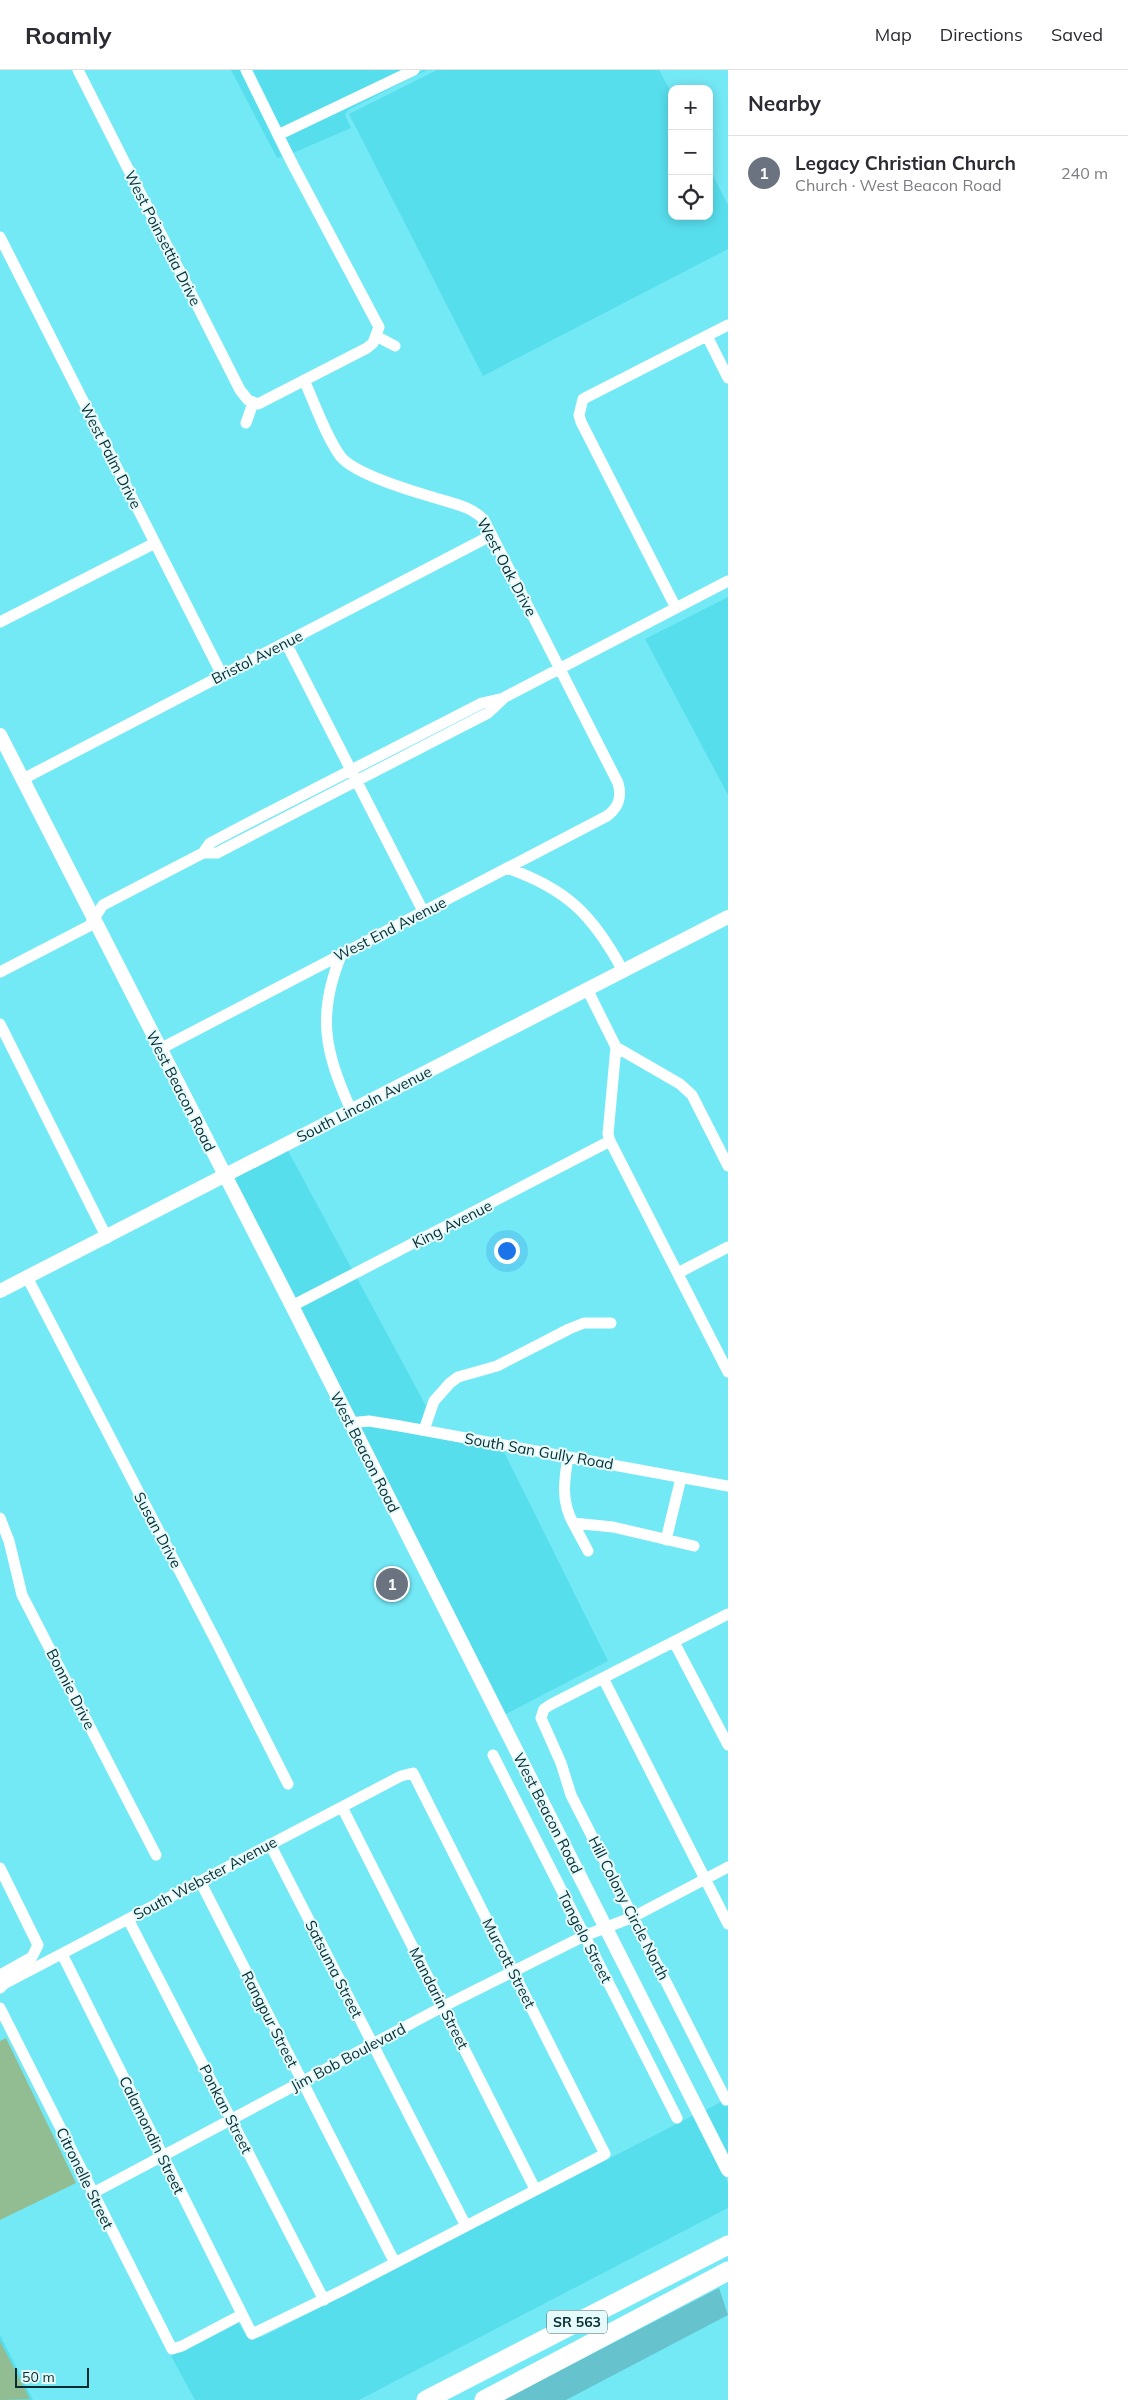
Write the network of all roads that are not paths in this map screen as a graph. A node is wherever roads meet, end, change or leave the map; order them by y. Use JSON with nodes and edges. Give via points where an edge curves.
{"nodes":[{"id":1,"x":78,"y":70,"type":"edge"},
{"id":2,"x":246,"y":70,"type":"edge"},
{"id":3,"x":414,"y":70,"type":"edge"},
{"id":4,"x":278,"y":135,"type":"junction"},
{"id":5,"x":0,"y":236,"type":"edge"},
{"id":6,"x":728,"y":325,"type":"edge"},
{"id":7,"x":376,"y":336,"type":"junction"},
{"id":8,"x":707,"y":336,"type":"junction"},
{"id":9,"x":395,"y":346,"type":"dead end"},
{"id":10,"x":728,"y":378,"type":"edge"},
{"id":11,"x":304,"y":380,"type":"junction"},
{"id":12,"x":253,"y":403,"type":"junction"},
{"id":13,"x":246,"y":423,"type":"dead end"},
{"id":14,"x":492,"y":535,"type":"junction"},
{"id":15,"x":155,"y":543,"type":"junction"},
{"id":16,"x":728,"y":581,"type":"edge"},
{"id":17,"x":676,"y":608,"type":"junction"},
{"id":18,"x":0,"y":622,"type":"edge"},
{"id":19,"x":286,"y":643,"type":"junction"},
{"id":20,"x":560,"y":667,"type":"junction"},
{"id":21,"x":222,"y":676,"type":"junction"},
{"id":22,"x":505,"y":697,"type":"junction"},
{"id":23,"x":0,"y":734,"type":"edge"},
{"id":24,"x":351,"y":770,"type":"junction"},
{"id":25,"x":23,"y":779,"type":"junction"},
{"id":26,"x":356,"y":780,"type":"junction"},
{"id":27,"x":617,"y":806,"type":"joint"},
{"id":28,"x":204,"y":853,"type":"junction"},
{"id":29,"x":507,"y":868,"type":"junction"},
{"id":30,"x":423,"y":911,"type":"junction"},
{"id":31,"x":728,"y":916,"type":"edge"},
{"id":32,"x":94,"y":918,"type":"junction"},
{"id":33,"x":342,"y":953,"type":"junction"},
{"id":34,"x":623,"y":971,"type":"junction"},
{"id":35,"x":0,"y":972,"type":"edge"},
{"id":36,"x":587,"y":989,"type":"junction"},
{"id":37,"x":0,"y":1024,"type":"edge"},
{"id":38,"x":616,"y":1047,"type":"junction"},
{"id":39,"x":160,"y":1049,"type":"junction"},
{"id":40,"x":351,"y":1110,"type":"junction"},
{"id":41,"x":610,"y":1141,"type":"junction"},
{"id":42,"x":728,"y":1166,"type":"edge"},
{"id":43,"x":224,"y":1176,"type":"junction"},
{"id":44,"x":107,"y":1238,"type":"junction"},
{"id":45,"x":728,"y":1247,"type":"edge"},
{"id":46,"x":678,"y":1273,"type":"junction"},
{"id":47,"x":27,"y":1277,"type":"junction"},
{"id":48,"x":0,"y":1291,"type":"edge"},
{"id":49,"x":292,"y":1306,"type":"junction"},
{"id":50,"x":611,"y":1323,"type":"dead end"},
{"id":51,"x":728,"y":1372,"type":"edge"},
{"id":52,"x":350,"y":1424,"type":"junction"},
{"id":53,"x":424,"y":1430,"type":"junction"},
{"id":54,"x":568,"y":1457,"type":"junction"},
{"id":55,"x":680,"y":1478,"type":"junction"},
{"id":56,"x":728,"y":1486,"type":"edge"},
{"id":57,"x":0,"y":1518,"type":"edge"},
{"id":58,"x":573,"y":1523,"type":"junction"},
{"id":59,"x":666,"y":1540,"type":"junction"},
{"id":60,"x":694,"y":1546,"type":"dead end"},
{"id":61,"x":588,"y":1551,"type":"dead end"},
{"id":62,"x":728,"y":1614,"type":"edge"},
{"id":63,"x":674,"y":1642,"type":"junction"},
{"id":64,"x":603,"y":1678,"type":"junction"},
{"id":65,"x":728,"y":1745,"type":"edge"},
{"id":66,"x":493,"y":1755,"type":"dead end"},
{"id":67,"x":413,"y":1773,"type":"joint"},
{"id":68,"x":288,"y":1784,"type":"dead end"},
{"id":69,"x":342,"y":1807,"type":"junction"},
{"id":70,"x":270,"y":1844,"type":"junction"},
{"id":71,"x":156,"y":1855,"type":"dead end"},
{"id":72,"x":728,"y":1867,"type":"edge"},
{"id":73,"x":0,"y":1868,"type":"edge"},
{"id":74,"x":704,"y":1879,"type":"junction"},
{"id":75,"x":200,"y":1882,"type":"junction"},
{"id":76,"x":633,"y":1917,"type":"junction"},
{"id":77,"x":128,"y":1919,"type":"junction"},
{"id":78,"x":728,"y":1924,"type":"edge"},
{"id":79,"x":607,"y":1928,"type":"junction"},
{"id":80,"x":584,"y":1936,"type":"junction"},
{"id":81,"x":62,"y":1954,"type":"junction"},
{"id":82,"x":513,"y":1971,"type":"junction"},
{"id":83,"x":0,"y":1975,"type":"edge"},
{"id":84,"x":0,"y":1988,"type":"edge"},
{"id":85,"x":444,"y":2006,"type":"junction"},
{"id":86,"x":0,"y":2008,"type":"edge"},
{"id":87,"x":373,"y":2045,"type":"junction"},
{"id":88,"x":302,"y":2082,"type":"junction"},
{"id":89,"x":727,"y":2099,"type":"edge"},
{"id":90,"x":677,"y":2118,"type":"dead end"},
{"id":91,"x":232,"y":2119,"type":"junction"},
{"id":92,"x":162,"y":2156,"type":"junction"},
{"id":93,"x":728,"y":2170,"type":"edge"},
{"id":94,"x":535,"y":2190,"type":"junction"},
{"id":95,"x":93,"y":2193,"type":"junction"},
{"id":96,"x":466,"y":2226,"type":"junction"},
{"id":97,"x":728,"y":2245,"type":"edge"},
{"id":98,"x":394,"y":2263,"type":"junction"},
{"id":99,"x":728,"y":2270,"type":"edge"},
{"id":100,"x":324,"y":2300,"type":"junction"},
{"id":101,"x":241,"y":2315,"type":"junction"},
{"id":102,"x":426,"y":2400,"type":"edge"},
{"id":103,"x":484,"y":2400,"type":"edge"}],
"edges":[{"from":1,"to":12,"type":"street","name":"West Poinsettia Drive","via":[[240,390]]},
{"from":2,"to":4,"type":"street"},
{"from":3,"to":4,"type":"street"},
{"from":4,"to":7,"type":"street","via":[[379,327]]},
{"from":5,"to":15,"type":"street","name":"West Palm Drive"},
{"from":6,"to":8,"type":"street"},
{"from":7,"to":9,"type":"street"},
{"from":7,"to":11,"type":"street","via":[[367,348]]},
{"from":8,"to":10,"type":"street"},
{"from":8,"to":17,"type":"street","via":[[583,399],[581,406],[580,422]]},
{"from":11,"to":12,"type":"street","via":[[266,401]]},
{"from":11,"to":14,"type":"street","name":"West Oak Drive","via":[[336,448],[348,464],[398,486],[470,509],[484,520]]},
{"from":12,"to":13,"type":"street"},
{"from":14,"to":19,"type":"street","name":"Bristol Avenue"},
{"from":14,"to":20,"type":"street","name":"West Oak Drive"},
{"from":15,"to":18,"type":"street"},
{"from":15,"to":21,"type":"street","name":"West Palm Drive"},
{"from":16,"to":17,"type":"street"},
{"from":17,"to":20,"type":"street"},
{"from":19,"to":21,"type":"street","name":"Bristol Avenue"},
{"from":19,"to":24,"type":"street"},
{"from":20,"to":22,"type":"street"},
{"from":20,"to":27,"type":"street","name":"West Oak Drive","via":[[618,783],[621,793]]},
{"from":21,"to":25,"type":"street","name":"Bristol Avenue"},
{"from":22,"to":24,"type":"street","via":[[482,703]]},
{"from":22,"to":26,"type":"street","via":[[488,713]]},
{"from":23,"to":25,"type":"street","name":"West Beacon Road"},
{"from":24,"to":26,"type":"street"},
{"from":24,"to":28,"type":"street","via":[[210,843]]},
{"from":25,"to":32,"type":"street","name":"West Beacon Road"},
{"from":26,"to":28,"type":"street","via":[[217,853]]},
{"from":26,"to":30,"type":"street"},
{"from":27,"to":29,"type":"street","name":"West End Avenue","via":[[607,816]]},
{"from":28,"to":32,"type":"street","via":[[103,905]]},
{"from":29,"to":30,"type":"street","name":"West End Avenue"},
{"from":29,"to":34,"type":"street","via":[[546,885],[575,904],[598,928]]},
{"from":30,"to":33,"type":"street","name":"West End Avenue"},
{"from":31,"to":34,"type":"street","name":"South Lincoln Avenue"},
{"from":32,"to":35,"type":"street","via":[[89,926]]},
{"from":32,"to":39,"type":"street","name":"West Beacon Road"},
{"from":33,"to":39,"type":"street","name":"West End Avenue"},
{"from":33,"to":40,"type":"street","via":[[328,1001],[326,1030],[335,1074]]},
{"from":34,"to":36,"type":"street","name":"South Lincoln Avenue"},
{"from":36,"to":38,"type":"street"},
{"from":36,"to":40,"type":"street","name":"South Lincoln Avenue"},
{"from":37,"to":44,"type":"street"},
{"from":38,"to":41,"type":"street"},
{"from":38,"to":42,"type":"street","via":[[680,1084],[692,1095]]},
{"from":39,"to":43,"type":"street","name":"West Beacon Road"},
{"from":40,"to":43,"type":"street","name":"South Lincoln Avenue"},
{"from":41,"to":46,"type":"street"},
{"from":41,"to":49,"type":"street","name":"King Avenue"},
{"from":43,"to":44,"type":"street","name":"South Lincoln Avenue"},
{"from":43,"to":49,"type":"street","name":"West Beacon Road"},
{"from":44,"to":47,"type":"street","name":"South Lincoln Avenue"},
{"from":45,"to":46,"type":"street"},
{"from":46,"to":51,"type":"street"},
{"from":47,"to":48,"type":"street","name":"South Lincoln Avenue"},
{"from":47,"to":68,"type":"street","name":"Susan Drive"},
{"from":49,"to":52,"type":"street","name":"West Beacon Road"},
{"from":50,"to":53,"type":"street","via":[[584,1323],[497,1366],[458,1377],[434,1401]]},
{"from":52,"to":53,"type":"street","name":"South San Gully Road","via":[[369,1421]]},
{"from":52,"to":79,"type":"street","name":"West Beacon Road"},
{"from":53,"to":54,"type":"street","name":"South San Gully Road"},
{"from":54,"to":55,"type":"street","name":"South San Gully Road"},
{"from":54,"to":58,"type":"street","via":[[563,1490]]},
{"from":55,"to":56,"type":"street","name":"South San Gully Road"},
{"from":55,"to":59,"type":"street"},
{"from":57,"to":71,"type":"street","name":"Bonnie Drive","via":[[22,1595]]},
{"from":58,"to":59,"type":"street","via":[[613,1527]]},
{"from":58,"to":61,"type":"street"},
{"from":59,"to":60,"type":"street"},
{"from":62,"to":63,"type":"street"},
{"from":63,"to":64,"type":"street"},
{"from":63,"to":65,"type":"street"},
{"from":64,"to":74,"type":"street"},
{"from":64,"to":76,"type":"street","name":"Hill Colony Circle North","via":[[550,1705],[542,1714],[541,1723],[561,1763],[571,1795]]},
{"from":66,"to":80,"type":"street","name":"Tangelo Street"},
{"from":67,"to":69,"type":"street","name":"South Webster Avenue"},
{"from":67,"to":82,"type":"street","name":"Murcott Street"},
{"from":69,"to":70,"type":"street","name":"South Webster Avenue"},
{"from":69,"to":85,"type":"street","name":"Mandarin Street"},
{"from":70,"to":75,"type":"street","name":"South Webster Avenue"},
{"from":70,"to":87,"type":"street","name":"Satsuma Street"},
{"from":72,"to":74,"type":"street","name":"Jim Bob Boulevard"},
{"from":73,"to":83,"type":"street","via":[[36,1940],[37,1950],[32,1957]]},
{"from":74,"to":76,"type":"street","name":"Jim Bob Boulevard"},
{"from":74,"to":78,"type":"street"},
{"from":75,"to":77,"type":"street","name":"South Webster Avenue"},
{"from":75,"to":88,"type":"street","name":"Rangpur Street"},
{"from":76,"to":79,"type":"street","name":"Jim Bob Boulevard"},
{"from":76,"to":89,"type":"street","name":"Hill Colony Circle North"},
{"from":77,"to":81,"type":"street","name":"South Webster Avenue"},
{"from":77,"to":91,"type":"street","name":"Ponkan Street"},
{"from":79,"to":80,"type":"street","name":"Jim Bob Boulevard"},
{"from":79,"to":93,"type":"street","name":"West Beacon Road"},
{"from":80,"to":82,"type":"street","name":"Jim Bob Boulevard"},
{"from":80,"to":90,"type":"street","name":"Tangelo Street"},
{"from":81,"to":84,"type":"street","name":"South Webster Avenue"},
{"from":81,"to":92,"type":"street","name":"Calamondin Street"},
{"from":82,"to":85,"type":"street","name":"Jim Bob Boulevard"},
{"from":82,"to":94,"type":"street","name":"Murcott Street","via":[[605,2154]]},
{"from":85,"to":87,"type":"street","name":"Jim Bob Boulevard"},
{"from":85,"to":94,"type":"street","name":"Mandarin Street"},
{"from":86,"to":95,"type":"street","name":"Citronelle Street"},
{"from":87,"to":88,"type":"street","name":"Jim Bob Boulevard"},
{"from":87,"to":96,"type":"street","name":"Satsuma Street"},
{"from":88,"to":91,"type":"street","name":"Jim Bob Boulevard"},
{"from":88,"to":98,"type":"street","name":"Rangpur Street"},
{"from":91,"to":92,"type":"street","name":"Jim Bob Boulevard"},
{"from":91,"to":100,"type":"street","name":"Ponkan Street"},
{"from":92,"to":95,"type":"street","name":"Jim Bob Boulevard"},
{"from":92,"to":101,"type":"street","name":"Calamondin Street"},
{"from":94,"to":96,"type":"street"},
{"from":95,"to":101,"type":"street","name":"Citronelle Street","via":[[171,2348],[182,2346]]},
{"from":96,"to":98,"type":"street"},
{"from":97,"to":102,"type":"main road","number":"SR 563"},
{"from":98,"to":100,"type":"street"},
{"from":99,"to":103,"type":"main road","number":"SR 563"},
{"from":100,"to":101,"type":"street","name":"Calamondin Street","via":[[252,2334]]}]}
